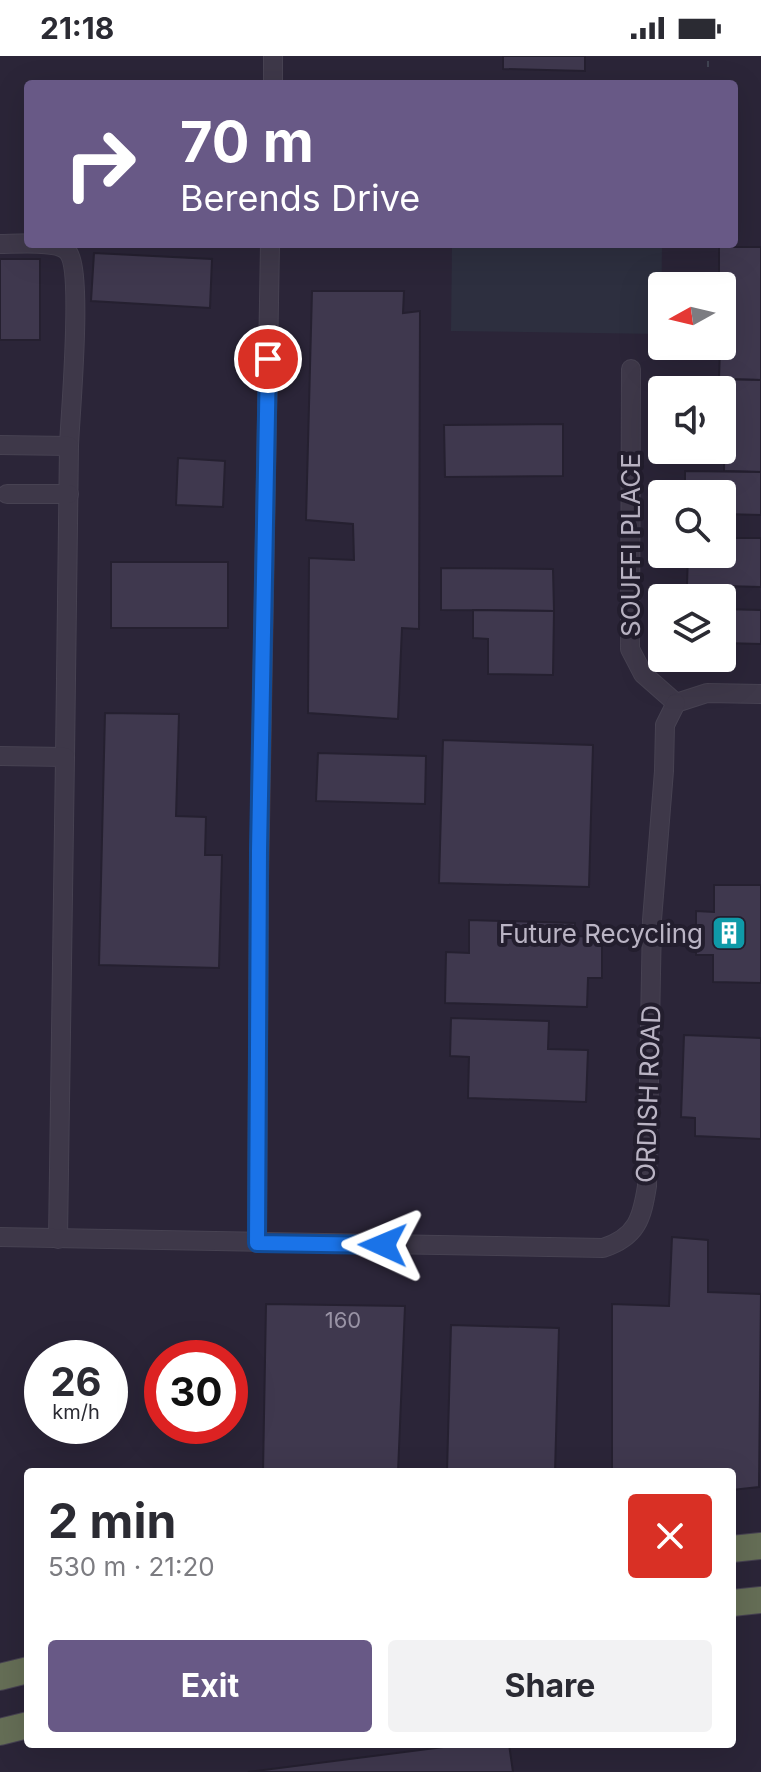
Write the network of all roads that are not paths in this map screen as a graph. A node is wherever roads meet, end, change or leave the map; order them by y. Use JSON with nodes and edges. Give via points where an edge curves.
{"nodes":[{"id":1,"x":273,"y":56,"type":"edge"},
{"id":2,"x":273,"y":80,"type":"edge"},
{"id":3,"x":0,"y":244,"type":"edge"},
{"id":4,"x":24,"y":244,"type":"edge"},
{"id":5,"x":63,"y":248,"type":"edge"},
{"id":6,"x":270,"y":248,"type":"edge"},
{"id":7,"x":631,"y":369,"type":"dead end"},
{"id":8,"x":0,"y":445,"type":"edge"},
{"id":9,"x":69,"y":446,"type":"junction"},
{"id":10,"x":7,"y":494,"type":"dead end"},
{"id":11,"x":69,"y":494,"type":"junction"},
{"id":12,"x":761,"y":694,"type":"edge"},
{"id":13,"x":676,"y":703,"type":"junction"},
{"id":14,"x":0,"y":756,"type":"edge"},
{"id":15,"x":65,"y":757,"type":"junction"},
{"id":16,"x":0,"y":1237,"type":"edge"},
{"id":17,"x":58,"y":1239,"type":"junction"},
{"id":18,"x":257,"y":1243,"type":"junction"},
{"id":19,"x":761,"y":1546,"type":"edge"},
{"id":20,"x":736,"y":1549,"type":"edge"},
{"id":21,"x":761,"y":1600,"type":"edge"},
{"id":22,"x":736,"y":1603,"type":"edge"},
{"id":23,"x":24,"y":1671,"type":"edge"},
{"id":24,"x":0,"y":1677,"type":"edge"},
{"id":25,"x":24,"y":1726,"type":"edge"},
{"id":26,"x":0,"y":1732,"type":"edge"}],
"edges":[{"from":1,"to":2,"type":"street"},
{"from":3,"to":4,"type":"street"},
{"from":5,"to":9,"type":"street","via":[[72,259],[76,289]]},
{"from":6,"to":18,"type":"street"},
{"from":7,"to":13,"type":"street","name":"SOUFFI PLACE","via":[[630,649],[643,674]]},
{"from":8,"to":9,"type":"street"},
{"from":9,"to":11,"type":"street"},
{"from":10,"to":11,"type":"street"},
{"from":11,"to":15,"type":"street"},
{"from":12,"to":13,"type":"street","via":[[707,693]]},
{"from":13,"to":18,"type":"street","name":"ORDISH ROAD","via":[[665,725],[652,920],[647,1186],[635,1229],[621,1242],[603,1248]]},
{"from":14,"to":15,"type":"street"},
{"from":15,"to":17,"type":"street"},
{"from":16,"to":17,"type":"street","name":"ORDISH ROAD"},
{"from":17,"to":18,"type":"street","name":"ORDISH ROAD"},
{"from":19,"to":20,"type":"highway"},
{"from":21,"to":22,"type":"highway"},
{"from":23,"to":24,"type":"highway"},
{"from":25,"to":26,"type":"highway"}]}
